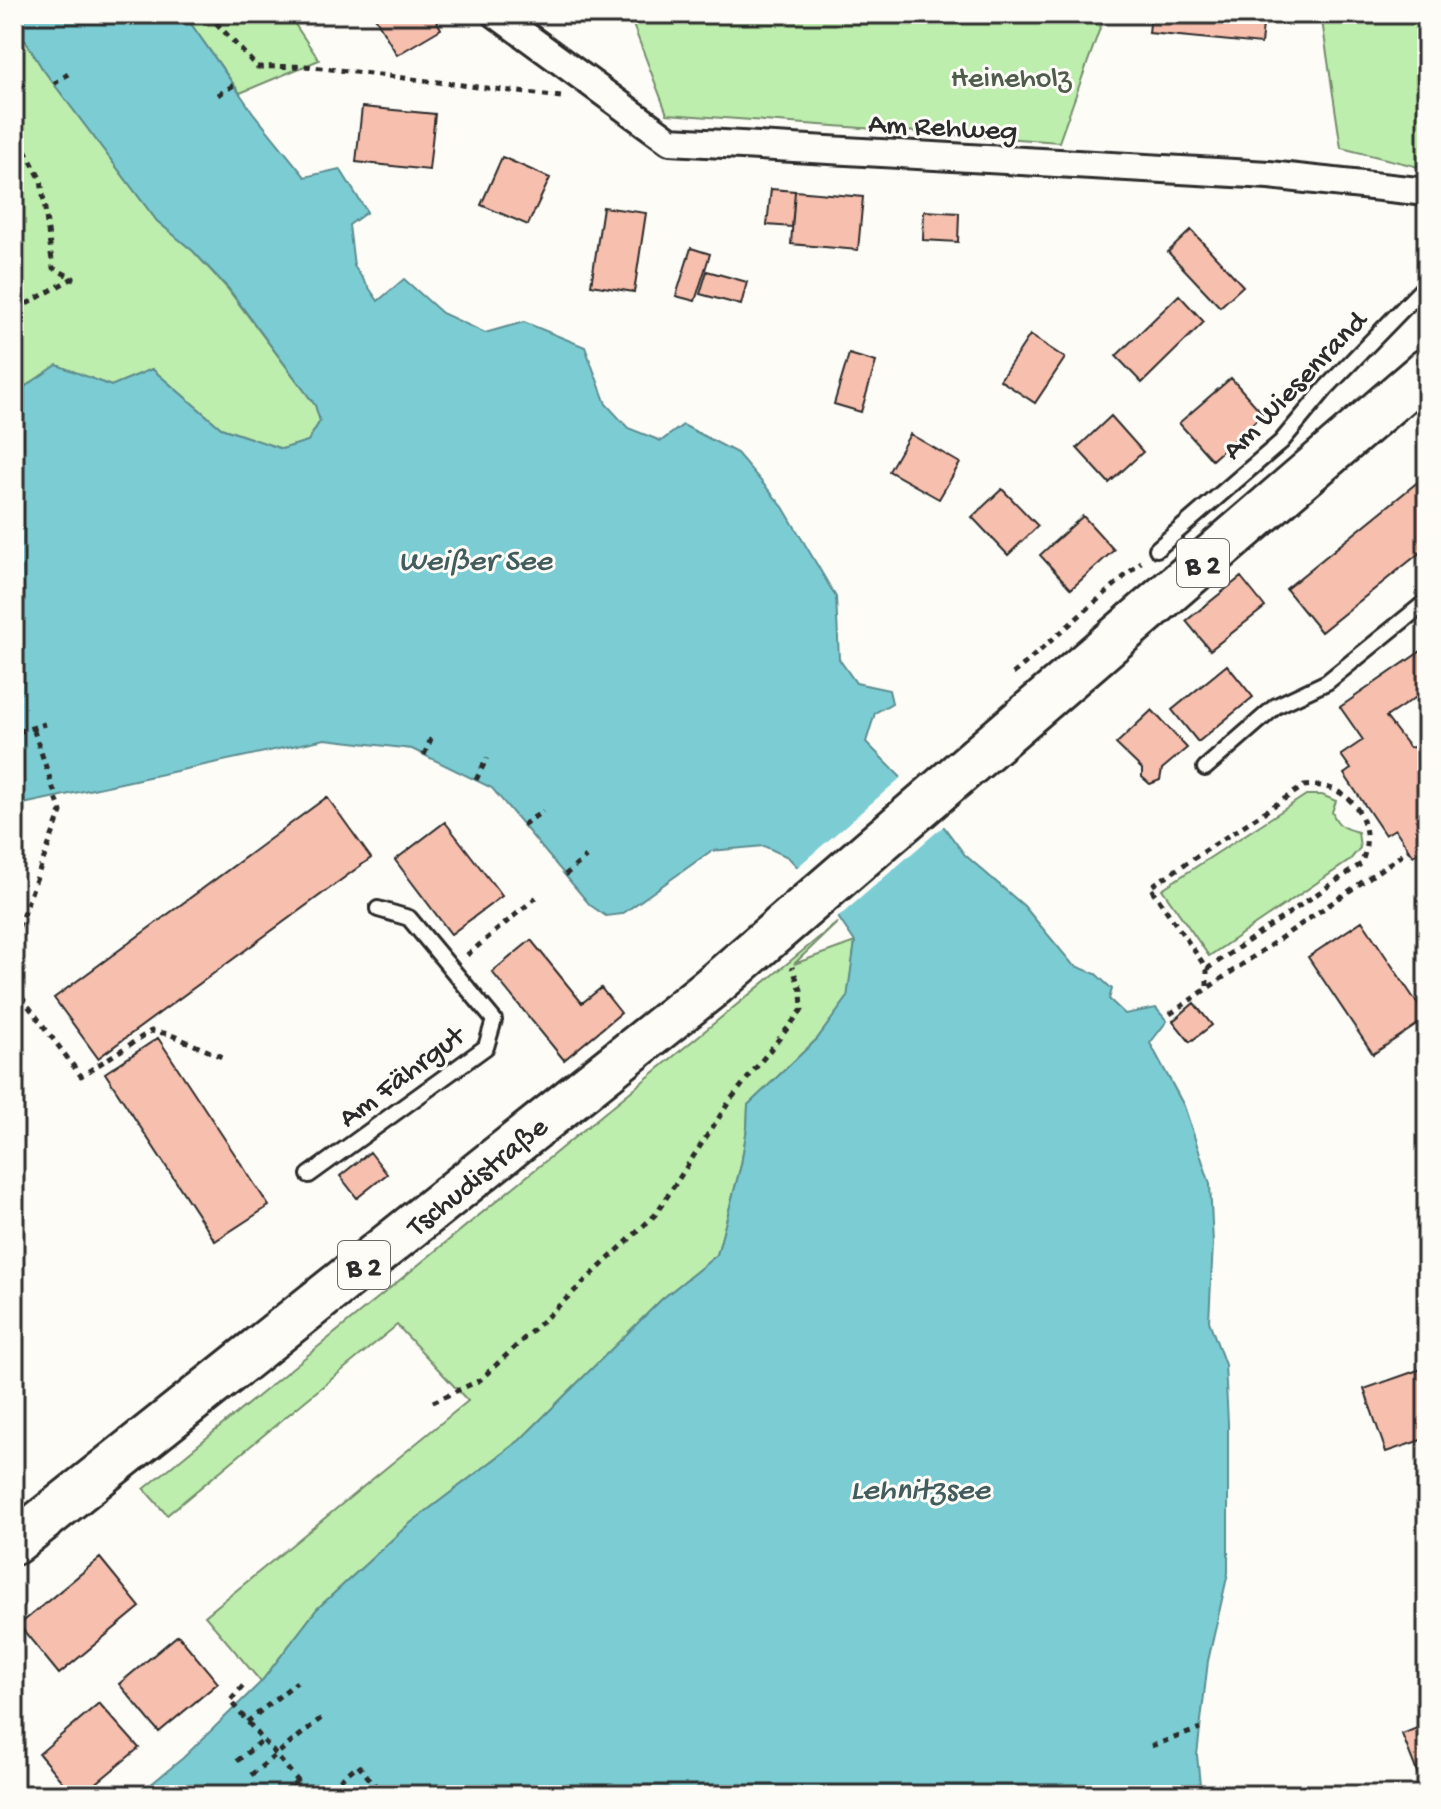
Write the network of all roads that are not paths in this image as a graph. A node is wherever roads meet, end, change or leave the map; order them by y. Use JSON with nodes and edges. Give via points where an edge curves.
{"nodes":[{"id":1,"x":496,"y":14,"type":"edge"},
{"id":2,"x":1427,"y":192,"type":"edge"},
{"id":3,"x":1427,"y":284,"type":"edge"},
{"id":4,"x":1427,"y":370,"type":"edge"},
{"id":5,"x":1157,"y":549,"type":"road end"},
{"id":6,"x":1427,"y":601,"type":"edge"},
{"id":7,"x":1205,"y":768,"type":"dead end"},
{"id":8,"x":378,"y":909,"type":"dead end"},
{"id":9,"x":309,"y":1175,"type":"dead end"},
{"id":10,"x":14,"y":1543,"type":"edge"}],
"edges":[{"from":1,"to":2,"type":"street","name":"Am Rehweg","via":[[670,141],[1269,175]]},
{"from":3,"to":5,"type":"lane","name":"Am Wiesenrand","via":[[1281,442]]},
{"from":4,"to":10,"type":"main road","name":"Tschudistraße","number":"B 2","bridge":true,"via":[[713,986]]},
{"from":6,"to":7,"type":"lane","via":[[1327,682],[1276,706]]},
{"from":8,"to":9,"type":"lane","name":"Am Fährgut","via":[[409,918],[494,1020],[486,1047]]}]}
